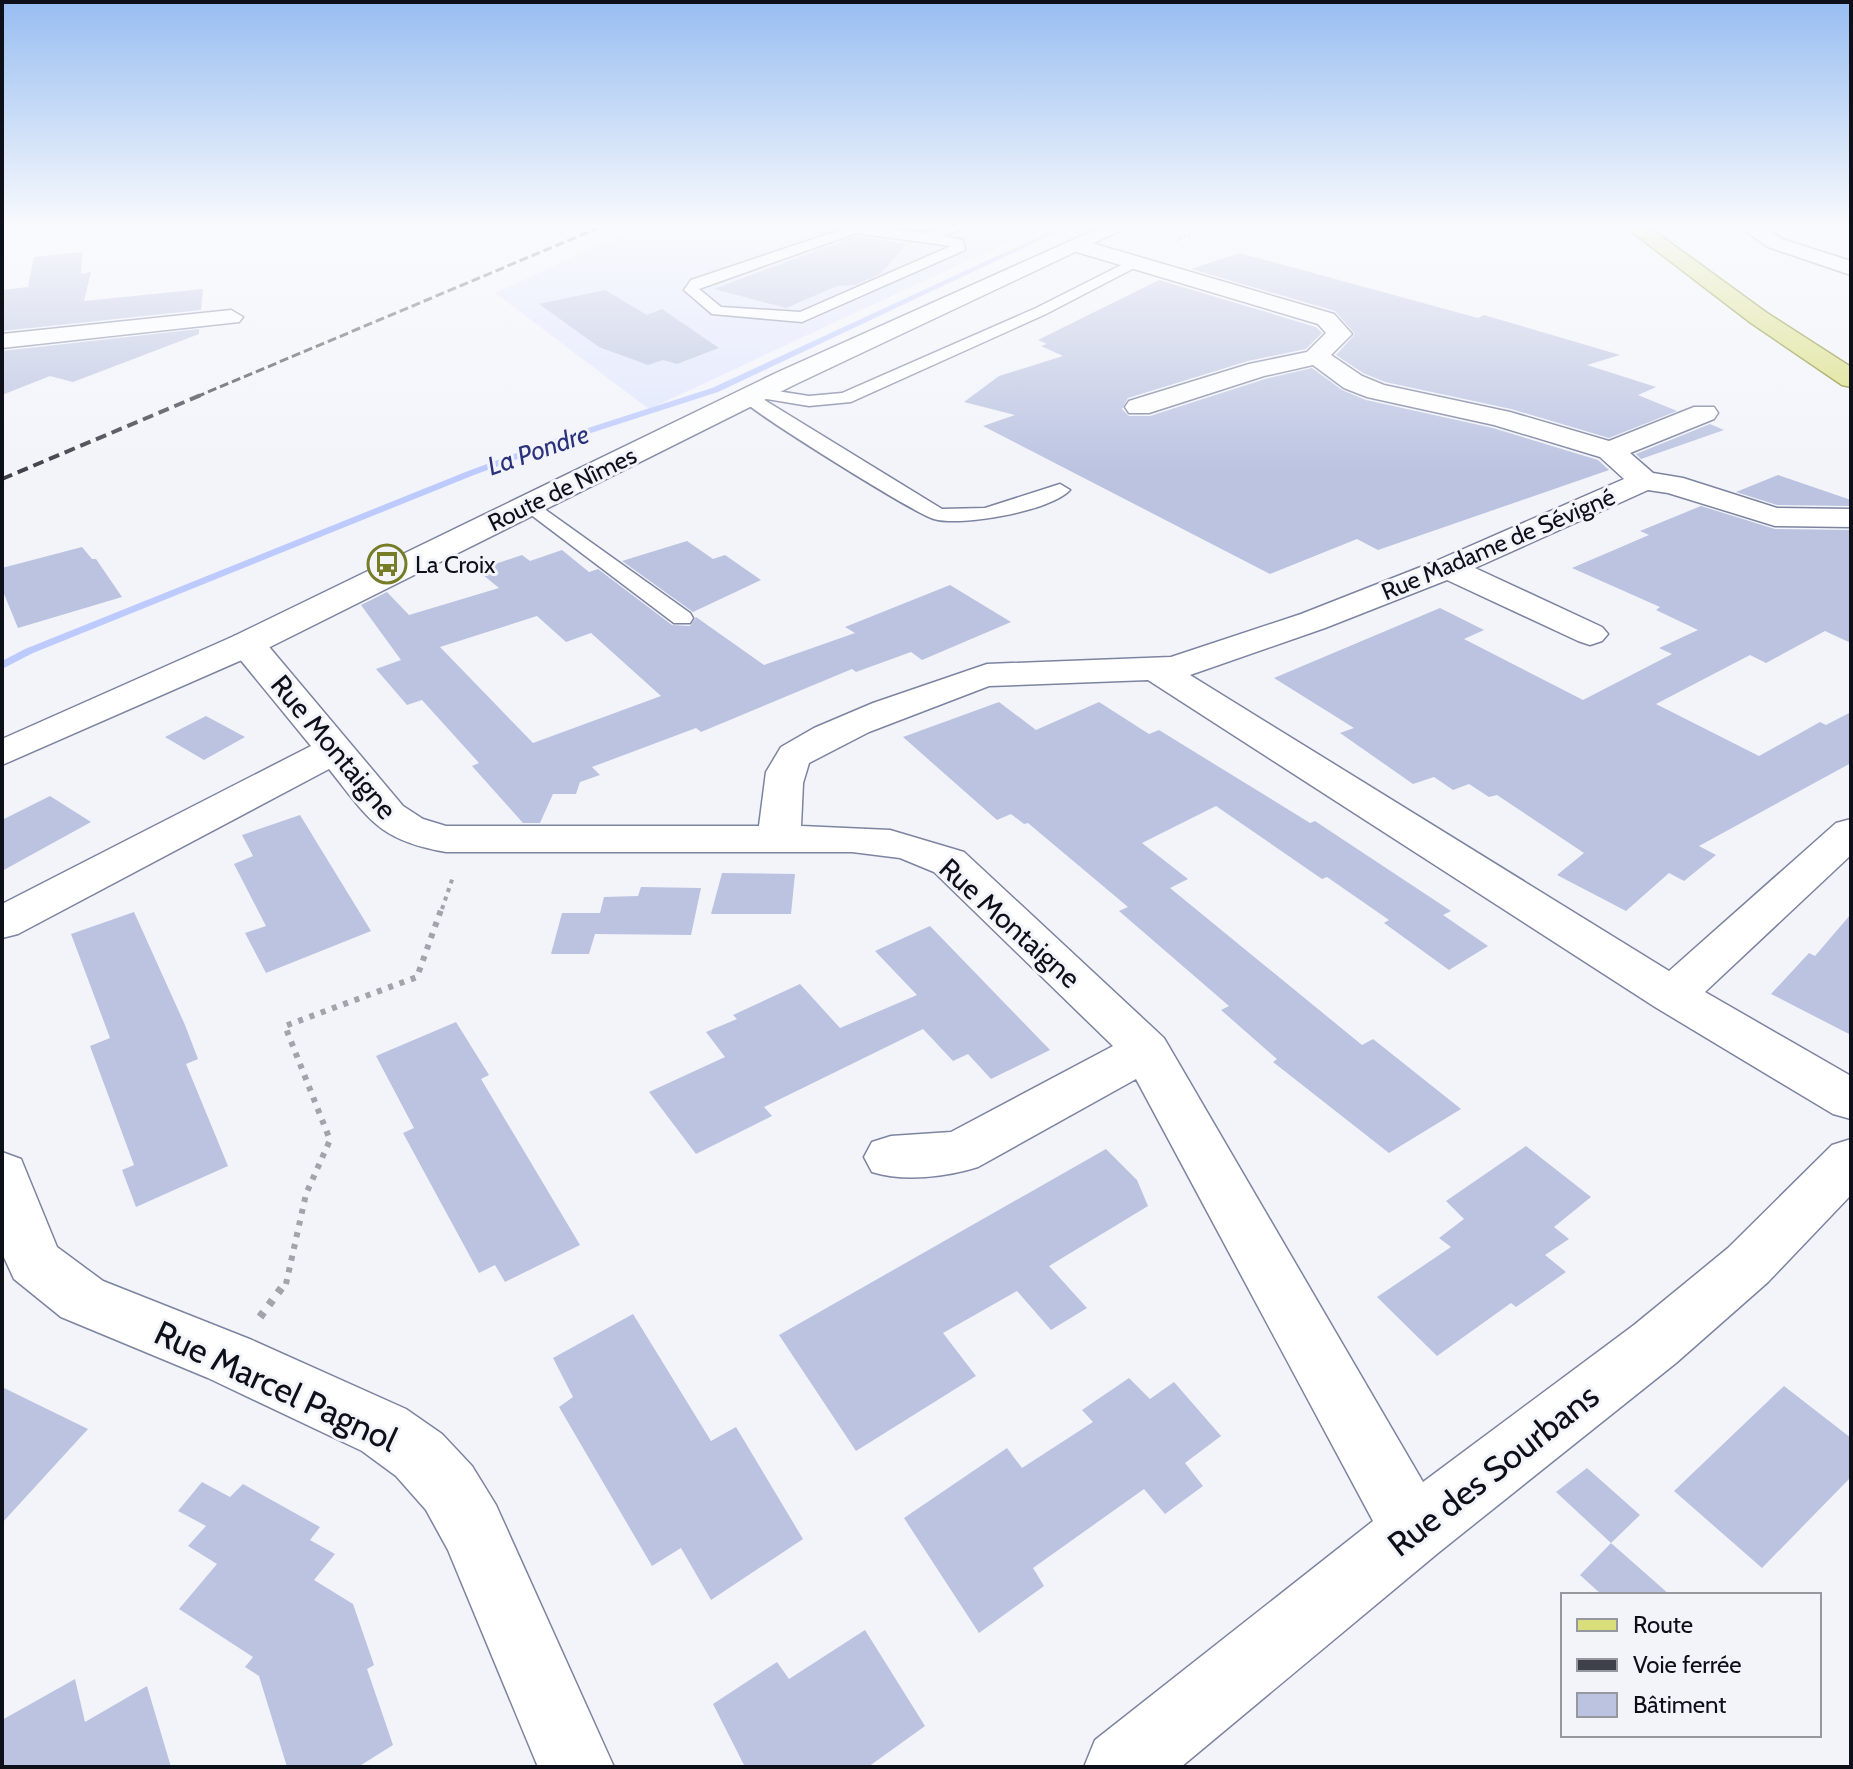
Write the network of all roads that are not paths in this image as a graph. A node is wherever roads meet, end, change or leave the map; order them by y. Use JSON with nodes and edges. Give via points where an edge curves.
{"nodes":[{"id":1,"x":713,"y":308,"type":"edge"},
{"id":2,"x":823,"y":308,"type":"edge"},
{"id":3,"x":942,"y":308,"type":"edge"},
{"id":4,"x":1048,"y":308,"type":"edge"},
{"id":5,"x":1288,"y":308,"type":"edge"},
{"id":6,"x":1744,"y":308,"type":"edge"},
{"id":7,"x":1779,"y":308,"type":"edge"},
{"id":8,"x":231,"y":317,"type":"dead end"},
{"id":9,"x":83,"y":333,"type":"junction"},
{"id":10,"x":2,"y":341,"type":"edge"},
{"id":11,"x":1851,"y":356,"type":"edge"},
{"id":12,"x":1318,"y":357,"type":"junction"},
{"id":13,"x":2,"y":367,"type":"edge"},
{"id":14,"x":1851,"y":379,"type":"edge"},
{"id":15,"x":753,"y":395,"type":"junction"},
{"id":16,"x":1139,"y":407,"type":"dead end"},
{"id":17,"x":1704,"y":413,"type":"dead end"},
{"id":18,"x":1610,"y":451,"type":"junction"},
{"id":19,"x":1644,"y":481,"type":"junction"},
{"id":20,"x":1060,"y":490,"type":"dead end"},
{"id":21,"x":529,"y":504,"type":"junction"},
{"id":22,"x":1851,"y":518,"type":"edge"},
{"id":23,"x":1448,"y":568,"type":"junction"},
{"id":24,"x":682,"y":618,"type":"dead end"},
{"id":25,"x":1590,"y":634,"type":"dead end"},
{"id":26,"x":247,"y":644,"type":"junction"},
{"id":27,"x":1157,"y":670,"type":"junction"},
{"id":28,"x":334,"y":750,"type":"junction"},
{"id":29,"x":2,"y":753,"type":"edge"},
{"id":30,"x":1851,"y":832,"type":"edge"},
{"id":31,"x":779,"y":838,"type":"junction"},
{"id":32,"x":2,"y":923,"type":"edge"},
{"id":33,"x":1672,"y":995,"type":"junction"},
{"id":34,"x":1146,"y":1051,"type":"junction"},
{"id":35,"x":1851,"y":1100,"type":"edge"},
{"id":36,"x":891,"y":1157,"type":"dead end"},
{"id":37,"x":1851,"y":1160,"type":"edge"},
{"id":38,"x":2,"y":1174,"type":"edge"},
{"id":39,"x":1414,"y":1530,"type":"junction"},
{"id":40,"x":576,"y":1767,"type":"edge"},
{"id":41,"x":1122,"y":1767,"type":"edge"}],
"edges":[{"from":1,"to":2,"type":"lane","via":[[802,317]]},
{"from":3,"to":15,"type":"street","name":"Route de Nîmes"},
{"from":4,"to":15,"type":"lane","via":[[845,398],[809,401]]},
{"from":5,"to":12,"type":"street","via":[[1326,319],[1340,334],[1320,349]]},
{"from":6,"to":14,"type":"main road"},
{"from":7,"to":11,"type":"main road"},
{"from":8,"to":9,"type":"street"},
{"from":9,"to":10,"type":"street"},
{"from":9,"to":13,"type":"street"},
{"from":12,"to":16,"type":"street","via":[[1258,369]]},
{"from":12,"to":18,"type":"street","name":"Rue Madame de Sévigné","via":[[1376,391],[1500,418]]},
{"from":15,"to":20,"type":"lane","via":[[937,514],[983,517]]},
{"from":15,"to":21,"type":"street","name":"Route de Nîmes"},
{"from":17,"to":18,"type":"street"},
{"from":18,"to":19,"type":"street","name":"Rue Madame de Sévigné"},
{"from":19,"to":22,"type":"street","via":[[1691,489],[1775,517]]},
{"from":19,"to":23,"type":"street","name":"Rue Madame de Sévigné"},
{"from":21,"to":24,"type":"lane"},
{"from":21,"to":26,"type":"street","name":"Route de Nîmes"},
{"from":23,"to":25,"type":"street"},
{"from":23,"to":27,"type":"street","name":"Rue Madame de Sévigné","via":[[1303,624]]},
{"from":26,"to":28,"type":"street","name":"Rue Montaigne"},
{"from":26,"to":29,"type":"street","name":"Route de Nîmes"},
{"from":27,"to":31,"type":"street","name":"Rue Madame de Sévigné","via":[[987,675],[809,746],[787,769]]},
{"from":27,"to":33,"type":"street"},
{"from":28,"to":31,"type":"street","name":"Rue Montaigne","via":[[398,824],[421,835]]},
{"from":28,"to":32,"type":"street"},
{"from":30,"to":33,"type":"street"},
{"from":31,"to":34,"type":"street","name":"Rue Montaigne","via":[[889,841],[949,862]]},
{"from":33,"to":35,"type":"street"},
{"from":34,"to":36,"type":"street","via":[[959,1152]]},
{"from":34,"to":39,"type":"street","name":"Rue Montaigne"},
{"from":37,"to":39,"type":"street","name":"Rue des Sourbans","via":[[1748,1265],[1678,1325]]},
{"from":38,"to":40,"type":"street","name":"Rue Marcel Pagnol","via":[[34,1262],[82,1299],[384,1430],[419,1455],[449,1488],[472,1528]]},
{"from":39,"to":41,"type":"street","name":"Rue des Sourbans"}]}
